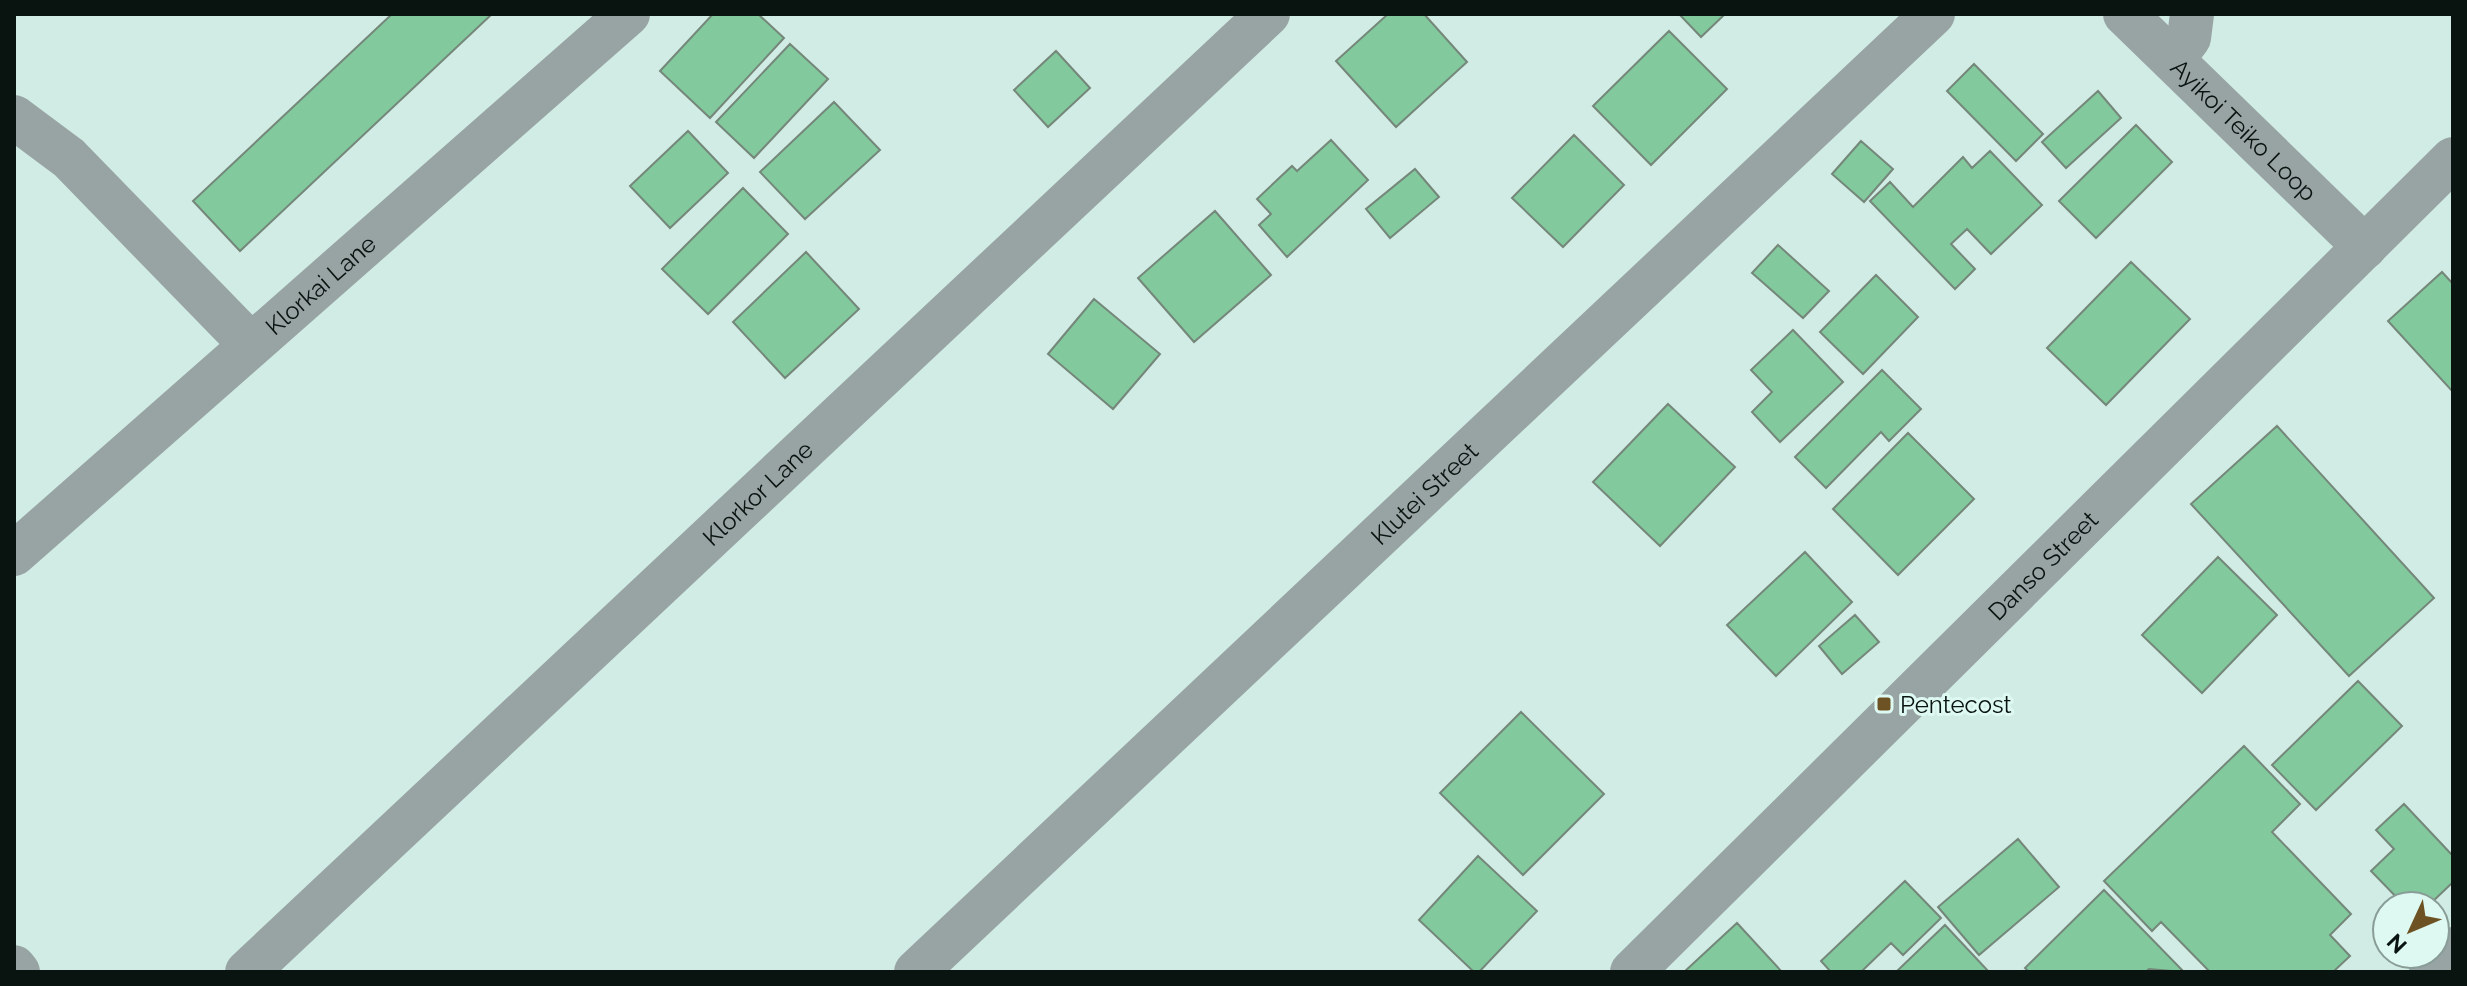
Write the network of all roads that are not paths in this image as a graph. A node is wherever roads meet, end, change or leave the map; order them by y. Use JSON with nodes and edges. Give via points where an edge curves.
{"nodes":[{"id":1,"x":628,"y":14,"type":"edge"},
{"id":2,"x":1268,"y":14,"type":"edge"},
{"id":3,"x":1933,"y":14,"type":"edge"},
{"id":4,"x":2125,"y":14,"type":"edge"},
{"id":5,"x":2192,"y":14,"type":"edge"},
{"id":6,"x":2173,"y":59,"type":"junction"},
{"id":7,"x":14,"y":117,"type":"edge"},
{"id":8,"x":2453,"y":159,"type":"edge"},
{"id":9,"x":2365,"y":247,"type":"junction"},
{"id":10,"x":251,"y":345,"type":"junction"},
{"id":11,"x":14,"y":554,"type":"edge"},
{"id":12,"x":2453,"y":949,"type":"edge"},
{"id":13,"x":14,"y":967,"type":"edge"},
{"id":14,"x":18,"y":972,"type":"edge"},
{"id":15,"x":247,"y":972,"type":"edge"},
{"id":16,"x":916,"y":972,"type":"edge"},
{"id":17,"x":1632,"y":972,"type":"edge"},
{"id":18,"x":2431,"y":972,"type":"edge"}],
"edges":[{"from":1,"to":10,"type":"street","name":"Klorkai Lane"},
{"from":2,"to":15,"type":"street","name":"Klorkor Lane"},
{"from":3,"to":16,"type":"street","name":"Klutei Street"},
{"from":4,"to":6,"type":"street","name":"Ayikoi Teiko Loop"},
{"from":5,"to":6,"type":"street","via":[[2189,38]]},
{"from":6,"to":9,"type":"street","name":"Ayikoi Teiko Loop"},
{"from":7,"to":10,"type":"street","via":[[69,158]]},
{"from":8,"to":9,"type":"street","name":"Danso Street"},
{"from":9,"to":17,"type":"street","name":"Danso Street"},
{"from":10,"to":11,"type":"street","name":"Klorkai Lane"},
{"from":12,"to":18,"type":"street"},
{"from":13,"to":14,"type":"street"}]}
